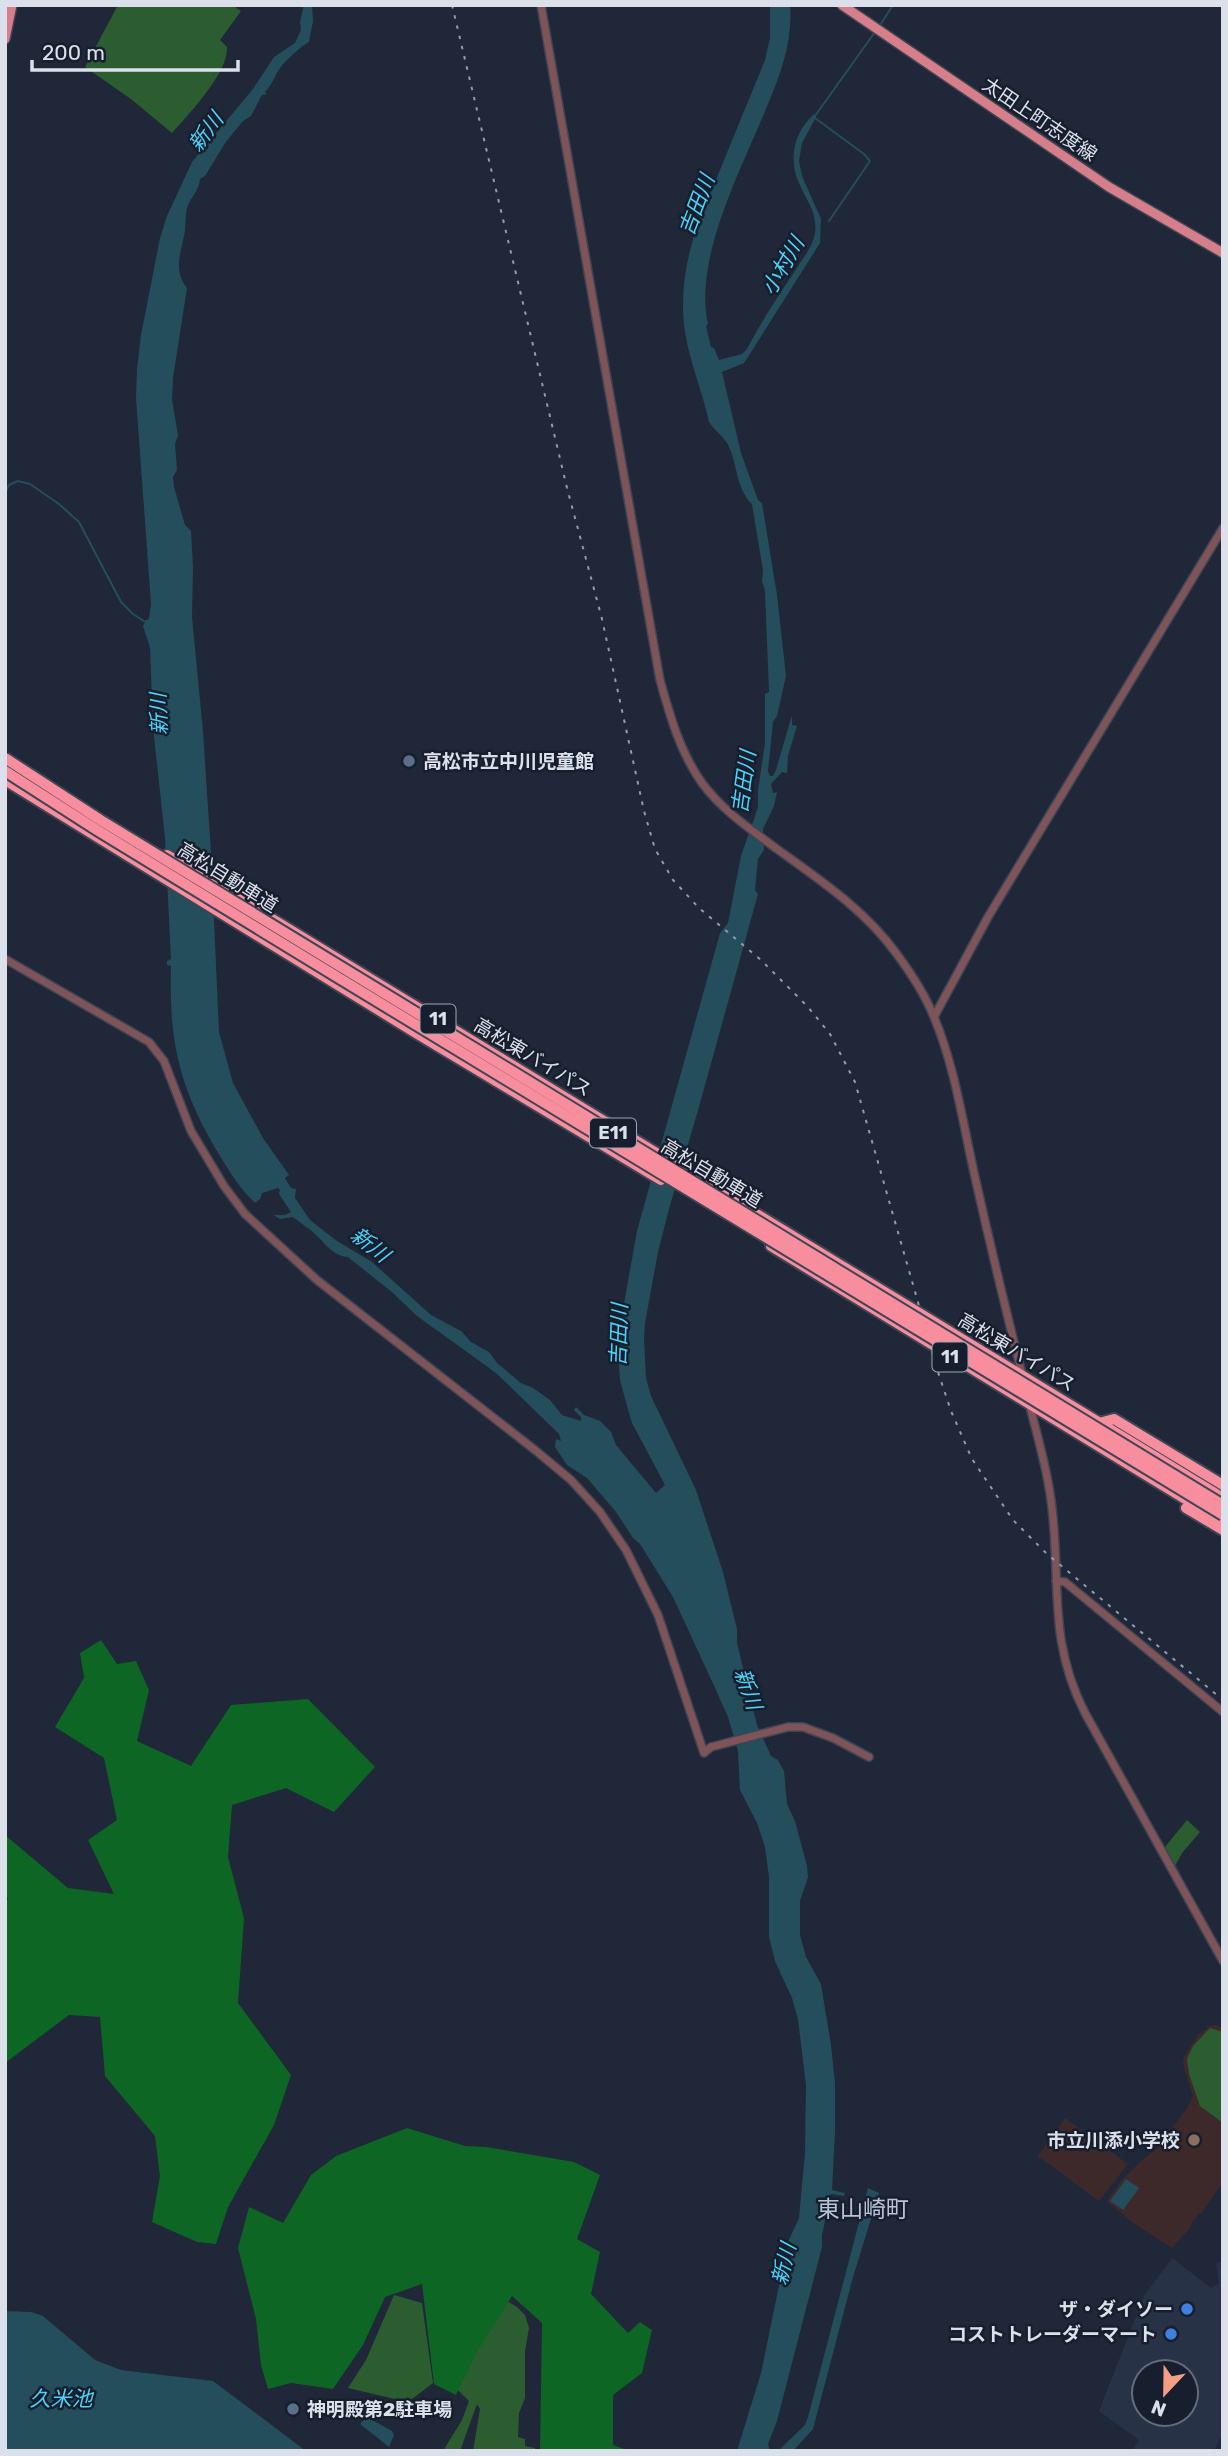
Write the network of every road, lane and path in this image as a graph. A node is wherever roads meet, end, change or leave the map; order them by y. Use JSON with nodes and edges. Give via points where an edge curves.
{"nodes":[{"id":1,"x":12,"y":5,"type":"edge"},
{"id":2,"x":541,"y":5,"type":"edge"},
{"id":3,"x":842,"y":5,"type":"edge"},
{"id":4,"x":5,"y":39,"type":"edge"},
{"id":5,"x":1223,"y":253,"type":"edge"},
{"id":6,"x":1223,"y":528,"type":"edge"},
{"id":7,"x":5,"y":752,"type":"edge"},
{"id":8,"x":5,"y":758,"type":"edge"},
{"id":9,"x":5,"y":771,"type":"edge"},
{"id":10,"x":5,"y":780,"type":"edge"},
{"id":11,"x":5,"y":959,"type":"edge"},
{"id":12,"x":934,"y":1017,"type":"junction"},
{"id":13,"x":1023,"y":1377,"type":"junction"},
{"id":14,"x":1030,"y":1405,"type":"junction"},
{"id":15,"x":1090,"y":1441,"type":"junction"},
{"id":16,"x":1219,"y":1489,"type":"edge"},
{"id":17,"x":1223,"y":1505,"type":"edge"},
{"id":18,"x":1223,"y":1515,"type":"edge"},
{"id":19,"x":1223,"y":1522,"type":"edge"},
{"id":20,"x":1223,"y":1530,"type":"edge"},
{"id":21,"x":1056,"y":1581,"type":"junction"},
{"id":22,"x":1223,"y":1712,"type":"edge"},
{"id":23,"x":869,"y":1757,"type":"dead end"},
{"id":24,"x":1223,"y":1961,"type":"edge"}],
"edges":[{"from":1,"to":4,"type":"main road"},
{"from":2,"to":12,"type":"street","via":[[660,680],[672,722],[702,783],[744,825],[836,891],[882,935]]},
{"from":3,"to":5,"type":"main road","name":"太田上町志度線","via":[[1109,187]]},
{"from":6,"to":12,"type":"street","via":[[988,918]]},
{"from":7,"to":13,"type":"highway","name":"高松東バイパス","number":"11","via":[[105,818]]},
{"from":8,"to":17,"type":"highway","name":"高松自動車道","number":"E11","bridge":true},
{"from":9,"to":18,"type":"highway","name":"高松自動車道","number":"E11","bridge":true},
{"from":10,"to":14,"type":"highway","name":"高松東バイパス","number":"11","bridge":true},
{"from":11,"to":23,"type":"street","via":[[149,1042],[164,1061],[191,1131],[245,1214],[317,1280],[571,1480],[600,1512],[626,1550],[658,1615],[705,1753],[788,1727],[803,1727]]},
{"from":12,"to":13,"type":"street"},
{"from":13,"to":14,"type":"street"},
{"from":13,"to":16,"type":"highway","name":"高松東バイパス","number":"11"},
{"from":14,"to":15,"type":"highway","name":"高松東バイパス","number":"11"},
{"from":14,"to":21,"type":"street","via":[[1051,1497]]},
{"from":15,"to":19,"type":"highway","name":"高松東バイパス","number":"11"},
{"from":15,"to":20,"type":"highway","via":[[1095,1452]]},
{"from":21,"to":22,"type":"street","via":[[1065,1582]]},
{"from":21,"to":24,"type":"street","via":[[1059,1637],[1073,1690]]}]}
